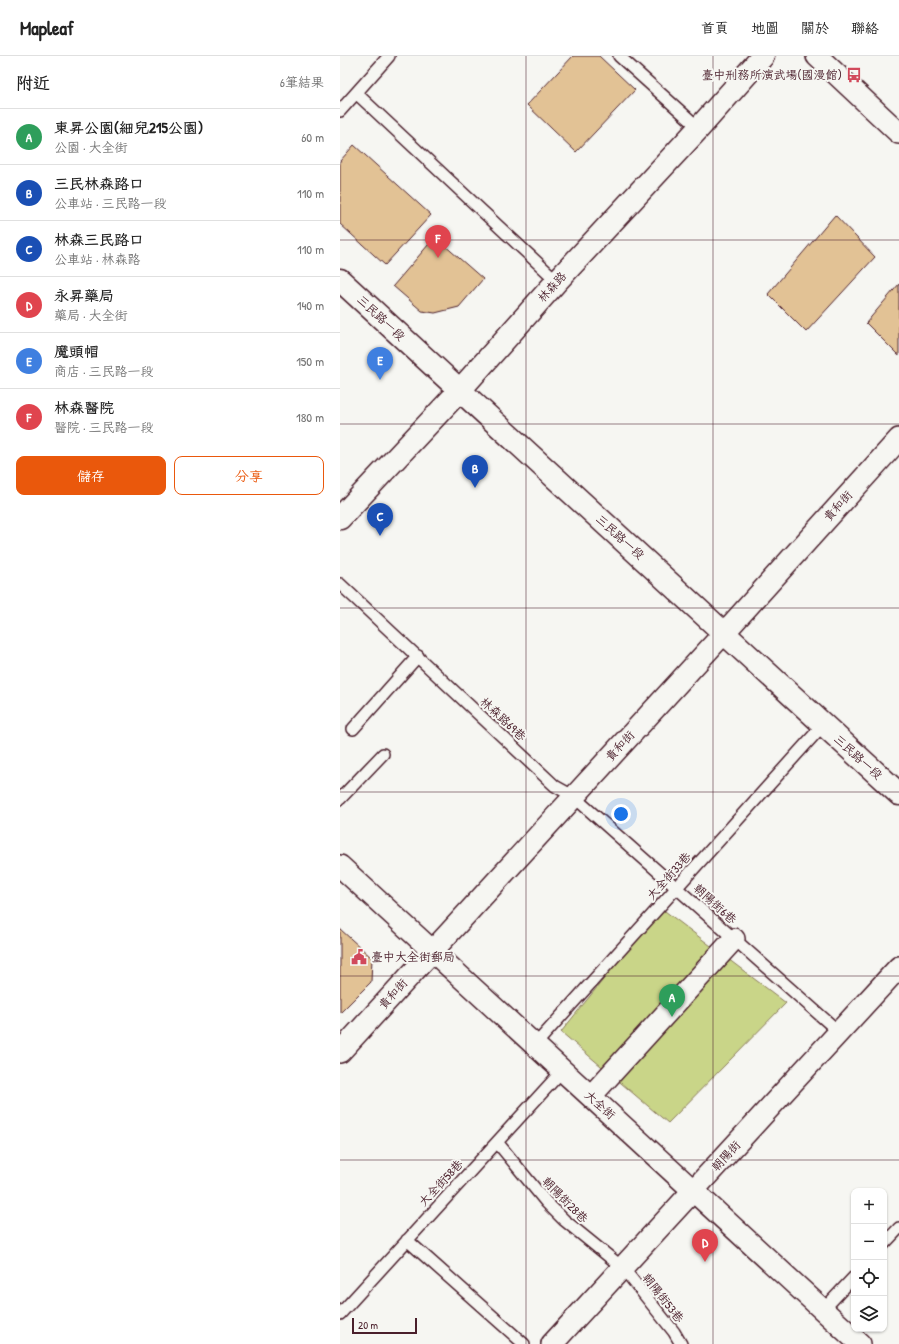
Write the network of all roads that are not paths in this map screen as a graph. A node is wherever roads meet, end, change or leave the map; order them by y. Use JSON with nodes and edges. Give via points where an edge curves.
{"nodes":[{"id":1,"x":389,"y":56,"type":"edge"},
{"id":2,"x":619,"y":56,"type":"edge"},
{"id":3,"x":763,"y":56,"type":"edge"},
{"id":4,"x":817,"y":56,"type":"edge"},
{"id":5,"x":356,"y":93,"type":"junction"},
{"id":6,"x":340,"y":111,"type":"edge"},
{"id":7,"x":699,"y":128,"type":"junction"},
{"id":8,"x":899,"y":133,"type":"edge"},
{"id":9,"x":340,"y":280,"type":"edge"},
{"id":10,"x":557,"y":281,"type":"junction"},
{"id":11,"x":460,"y":390,"type":"junction"},
{"id":12,"x":899,"y":439,"type":"edge"},
{"id":13,"x":340,"y":518,"type":"edge"},
{"id":14,"x":340,"y":584,"type":"edge"},
{"id":15,"x":724,"y":633,"type":"junction"},
{"id":16,"x":418,"y":656,"type":"junction"},
{"id":17,"x":823,"y":725,"type":"junction"},
{"id":18,"x":353,"y":729,"type":"dead end"},
{"id":19,"x":383,"y":754,"type":"dead end"},
{"id":20,"x":899,"y":794,"type":"edge"},
{"id":21,"x":573,"y":796,"type":"junction"},
{"id":22,"x":340,"y":799,"type":"edge"},
{"id":23,"x":340,"y":866,"type":"edge"},
{"id":24,"x":677,"y":887,"type":"junction"},
{"id":25,"x":734,"y":939,"type":"junction"},
{"id":26,"x":432,"y":951,"type":"junction"},
{"id":27,"x":899,"y":967,"type":"edge"},
{"id":28,"x":839,"y":1032,"type":"junction"},
{"id":29,"x":535,"y":1045,"type":"junction"},
{"id":30,"x":340,"y":1052,"type":"edge"},
{"id":31,"x":562,"y":1070,"type":"junction"},
{"id":32,"x":590,"y":1096,"type":"junction"},
{"id":33,"x":497,"y":1142,"type":"junction"},
{"id":34,"x":694,"y":1190,"type":"junction"},
{"id":35,"x":899,"y":1228,"type":"edge"},
{"id":36,"x":407,"y":1240,"type":"junction"},
{"id":37,"x":887,"y":1241,"type":"edge"},
{"id":38,"x":623,"y":1268,"type":"junction"},
{"id":39,"x":851,"y":1280,"type":"edge"},
{"id":40,"x":823,"y":1310,"type":"junction"},
{"id":41,"x":340,"y":1314,"type":"edge"},
{"id":42,"x":524,"y":1344,"type":"edge"},
{"id":43,"x":552,"y":1344,"type":"edge"},
{"id":44,"x":681,"y":1344,"type":"edge"},
{"id":45,"x":860,"y":1344,"type":"edge"}],
"edges":[{"from":1,"to":5,"type":"lane"},
{"from":2,"to":7,"type":"lane"},
{"from":3,"to":7,"type":"main road","name":"林森路"},
{"from":4,"to":8,"type":"street"},
{"from":5,"to":6,"type":"lane"},
{"from":5,"to":10,"type":"lane"},
{"from":7,"to":10,"type":"main road","name":"林森路"},
{"from":9,"to":11,"type":"main road","name":"三民路一段"},
{"from":10,"to":11,"type":"main road","name":"林森路"},
{"from":11,"to":13,"type":"main road","name":"林森路"},
{"from":11,"to":15,"type":"main road","name":"三民路一段"},
{"from":12,"to":15,"type":"street","name":"貴和街"},
{"from":14,"to":16,"type":"lane","name":"林森路69巷"},
{"from":15,"to":17,"type":"main road","name":"三民路一段"},
{"from":15,"to":21,"type":"street","name":"貴和街"},
{"from":16,"to":18,"type":"lane"},
{"from":16,"to":21,"type":"lane","name":"林森路69巷","via":[[555,786]]},
{"from":17,"to":20,"type":"main road","name":"三民路一段"},
{"from":17,"to":24,"type":"lane","name":"大全街33巷"},
{"from":19,"to":22,"type":"lane"},
{"from":21,"to":24,"type":"lane","name":"朝陽街6巷"},
{"from":21,"to":26,"type":"street","name":"貴和街"},
{"from":23,"to":26,"type":"street","name":"大全街"},
{"from":24,"to":25,"type":"lane","name":"朝陽街6巷"},
{"from":24,"to":29,"type":"lane","name":"大全街33巷"},
{"from":25,"to":28,"type":"lane","name":"朝陽街6巷"},
{"from":25,"to":32,"type":"street"},
{"from":26,"to":29,"type":"street","name":"大全街"},
{"from":26,"to":30,"type":"street","name":"貴和街"},
{"from":27,"to":28,"type":"street","name":"朝陽街"},
{"from":28,"to":34,"type":"street","name":"朝陽街"},
{"from":29,"to":31,"type":"street","name":"大全街"},
{"from":31,"to":32,"type":"street","name":"大全街"},
{"from":31,"to":33,"type":"lane","name":"大全街58巷"},
{"from":32,"to":34,"type":"street","name":"大全街"},
{"from":33,"to":36,"type":"lane","name":"大全街58巷"},
{"from":33,"to":38,"type":"lane","name":"朝陽街28巷","via":[[546,1202]]},
{"from":34,"to":38,"type":"street","name":"朝陽街"},
{"from":34,"to":40,"type":"street","name":"大全街"},
{"from":35,"to":37,"type":"lane"},
{"from":36,"to":41,"type":"lane","name":"大全街58巷"},
{"from":36,"to":42,"type":"lane"},
{"from":38,"to":43,"type":"street","name":"朝陽街"},
{"from":38,"to":44,"type":"lane","name":"朝陽街53巷"},
{"from":39,"to":40,"type":"lane"},
{"from":40,"to":45,"type":"street","name":"大全街"}]}
